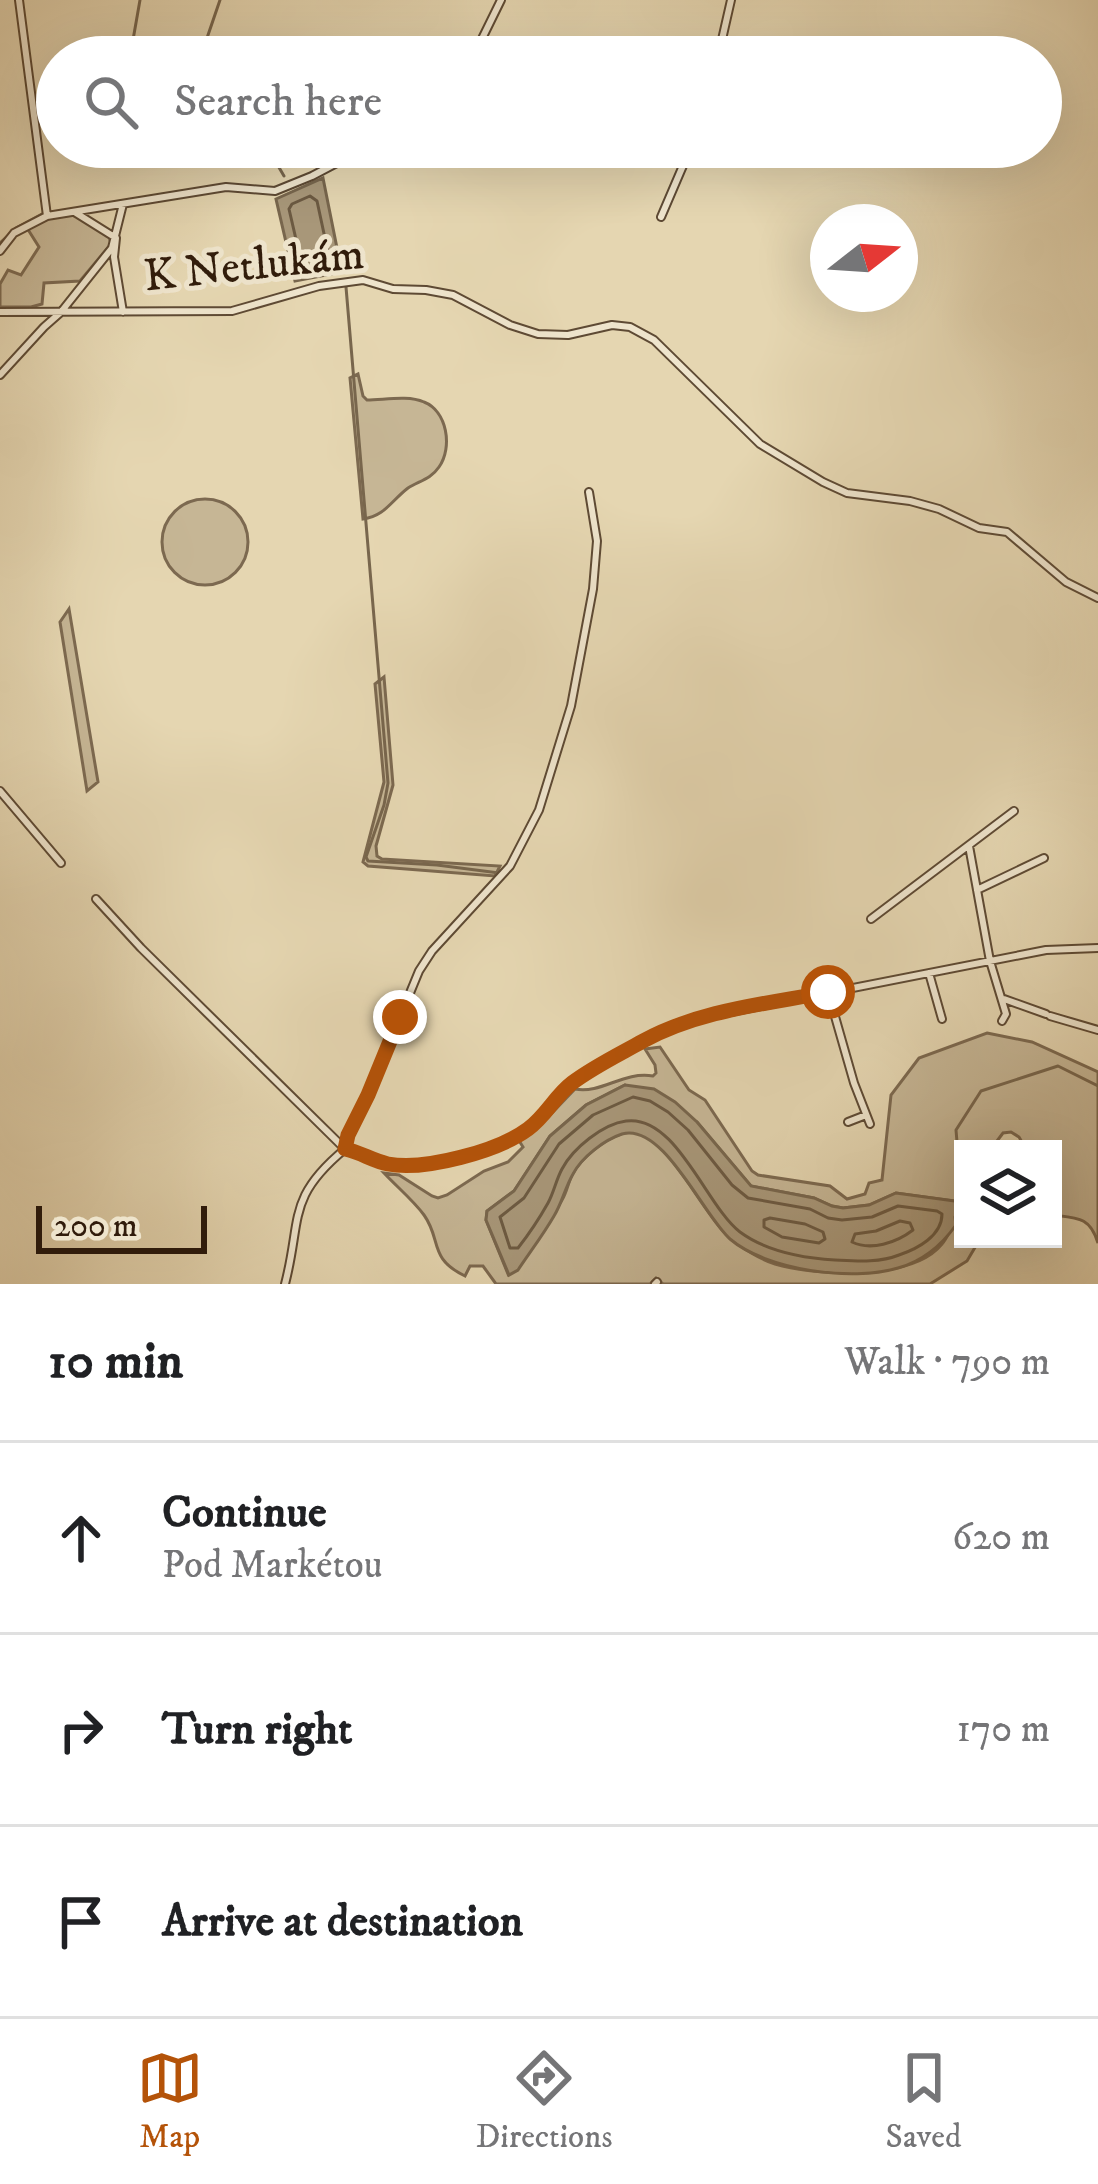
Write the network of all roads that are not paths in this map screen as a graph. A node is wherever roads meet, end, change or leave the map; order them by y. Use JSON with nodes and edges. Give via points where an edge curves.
{"nodes":[{"id":1,"x":19,"y":0,"type":"edge"},
{"id":2,"x":501,"y":0,"type":"edge"},
{"id":3,"x":731,"y":0,"type":"edge"},
{"id":4,"x":483,"y":36,"type":"edge"},
{"id":5,"x":723,"y":36,"type":"edge"},
{"id":6,"x":36,"y":128,"type":"edge"},
{"id":7,"x":41,"y":168,"type":"edge"},
{"id":8,"x":329,"y":168,"type":"edge"},
{"id":9,"x":683,"y":168,"type":"edge"},
{"id":10,"x":123,"y":204,"type":"junction"},
{"id":11,"x":75,"y":212,"type":"junction"},
{"id":12,"x":47,"y":216,"type":"junction"},
{"id":13,"x":661,"y":217,"type":"dead end"},
{"id":14,"x":116,"y":238,"type":"junction"},
{"id":15,"x":0,"y":251,"type":"edge"},
{"id":16,"x":0,"y":312,"type":"edge"},
{"id":17,"x":61,"y":312,"type":"junction"},
{"id":18,"x":123,"y":312,"type":"junction"},
{"id":19,"x":0,"y":375,"type":"edge"},
{"id":20,"x":589,"y":491,"type":"dead end"},
{"id":21,"x":1098,"y":598,"type":"edge"},
{"id":22,"x":0,"y":791,"type":"edge"},
{"id":23,"x":1014,"y":812,"type":"dead end"},
{"id":24,"x":968,"y":846,"type":"junction"},
{"id":25,"x":1044,"y":858,"type":"dead end"},
{"id":26,"x":62,"y":863,"type":"dead end"},
{"id":27,"x":976,"y":890,"type":"junction"},
{"id":28,"x":96,"y":898,"type":"dead end"},
{"id":29,"x":871,"y":919,"type":"dead end"},
{"id":30,"x":1098,"y":948,"type":"edge"},
{"id":31,"x":990,"y":961,"type":"junction"},
{"id":32,"x":929,"y":973,"type":"junction"},
{"id":33,"x":828,"y":992,"type":"junction"},
{"id":34,"x":1002,"y":998,"type":"junction"},
{"id":35,"x":942,"y":1019,"type":"dead end"},
{"id":36,"x":1002,"y":1022,"type":"dead end"},
{"id":37,"x":1098,"y":1030,"type":"edge"},
{"id":38,"x":866,"y":1115,"type":"junction"},
{"id":39,"x":848,"y":1122,"type":"dead end"},
{"id":40,"x":870,"y":1124,"type":"dead end"},
{"id":41,"x":345,"y":1149,"type":"junction"},
{"id":42,"x":285,"y":1284,"type":"edge"}],
"edges":[{"from":1,"to":6,"type":"street"},
{"from":2,"to":4,"type":"street"},
{"from":3,"to":5,"type":"street"},
{"from":7,"to":12,"type":"street"},
{"from":8,"to":10,"type":"street","via":[[275,191],[226,187]]},
{"from":9,"to":13,"type":"street"},
{"from":10,"to":11,"type":"street"},
{"from":10,"to":14,"type":"street"},
{"from":11,"to":12,"type":"street"},
{"from":11,"to":14,"type":"street"},
{"from":12,"to":15,"type":"street","via":[[14,233]]},
{"from":14,"to":17,"type":"street"},
{"from":14,"to":18,"type":"street"},
{"from":16,"to":17,"type":"street","name":"K Netlukám"},
{"from":17,"to":18,"type":"street","name":"K Netlukám"},
{"from":17,"to":19,"type":"street"},
{"from":18,"to":21,"type":"street","name":"K Netlukám","via":[[232,311],[363,280],[453,295],[538,334],[630,327],[656,342],[760,444],[824,482],[1012,535]]},
{"from":20,"to":41,"type":"street","via":[[593,589],[571,706],[539,810],[510,866],[419,971]]},
{"from":22,"to":26,"type":"street"},
{"from":23,"to":24,"type":"street"},
{"from":24,"to":27,"type":"street"},
{"from":24,"to":29,"type":"street"},
{"from":25,"to":27,"type":"street"},
{"from":27,"to":31,"type":"street"},
{"from":28,"to":41,"type":"street"},
{"from":30,"to":31,"type":"street"},
{"from":31,"to":32,"type":"street"},
{"from":31,"to":34,"type":"street"},
{"from":32,"to":33,"type":"street"},
{"from":32,"to":35,"type":"street"},
{"from":33,"to":38,"type":"street"},
{"from":33,"to":41,"type":"street","via":[[711,1014],[647,1039],[561,1091],[528,1130],[466,1156],[388,1164]]},
{"from":34,"to":36,"type":"street"},
{"from":34,"to":37,"type":"street"},
{"from":38,"to":39,"type":"street"},
{"from":38,"to":40,"type":"street"},
{"from":41,"to":42,"type":"street","via":[[301,1200]]}]}
